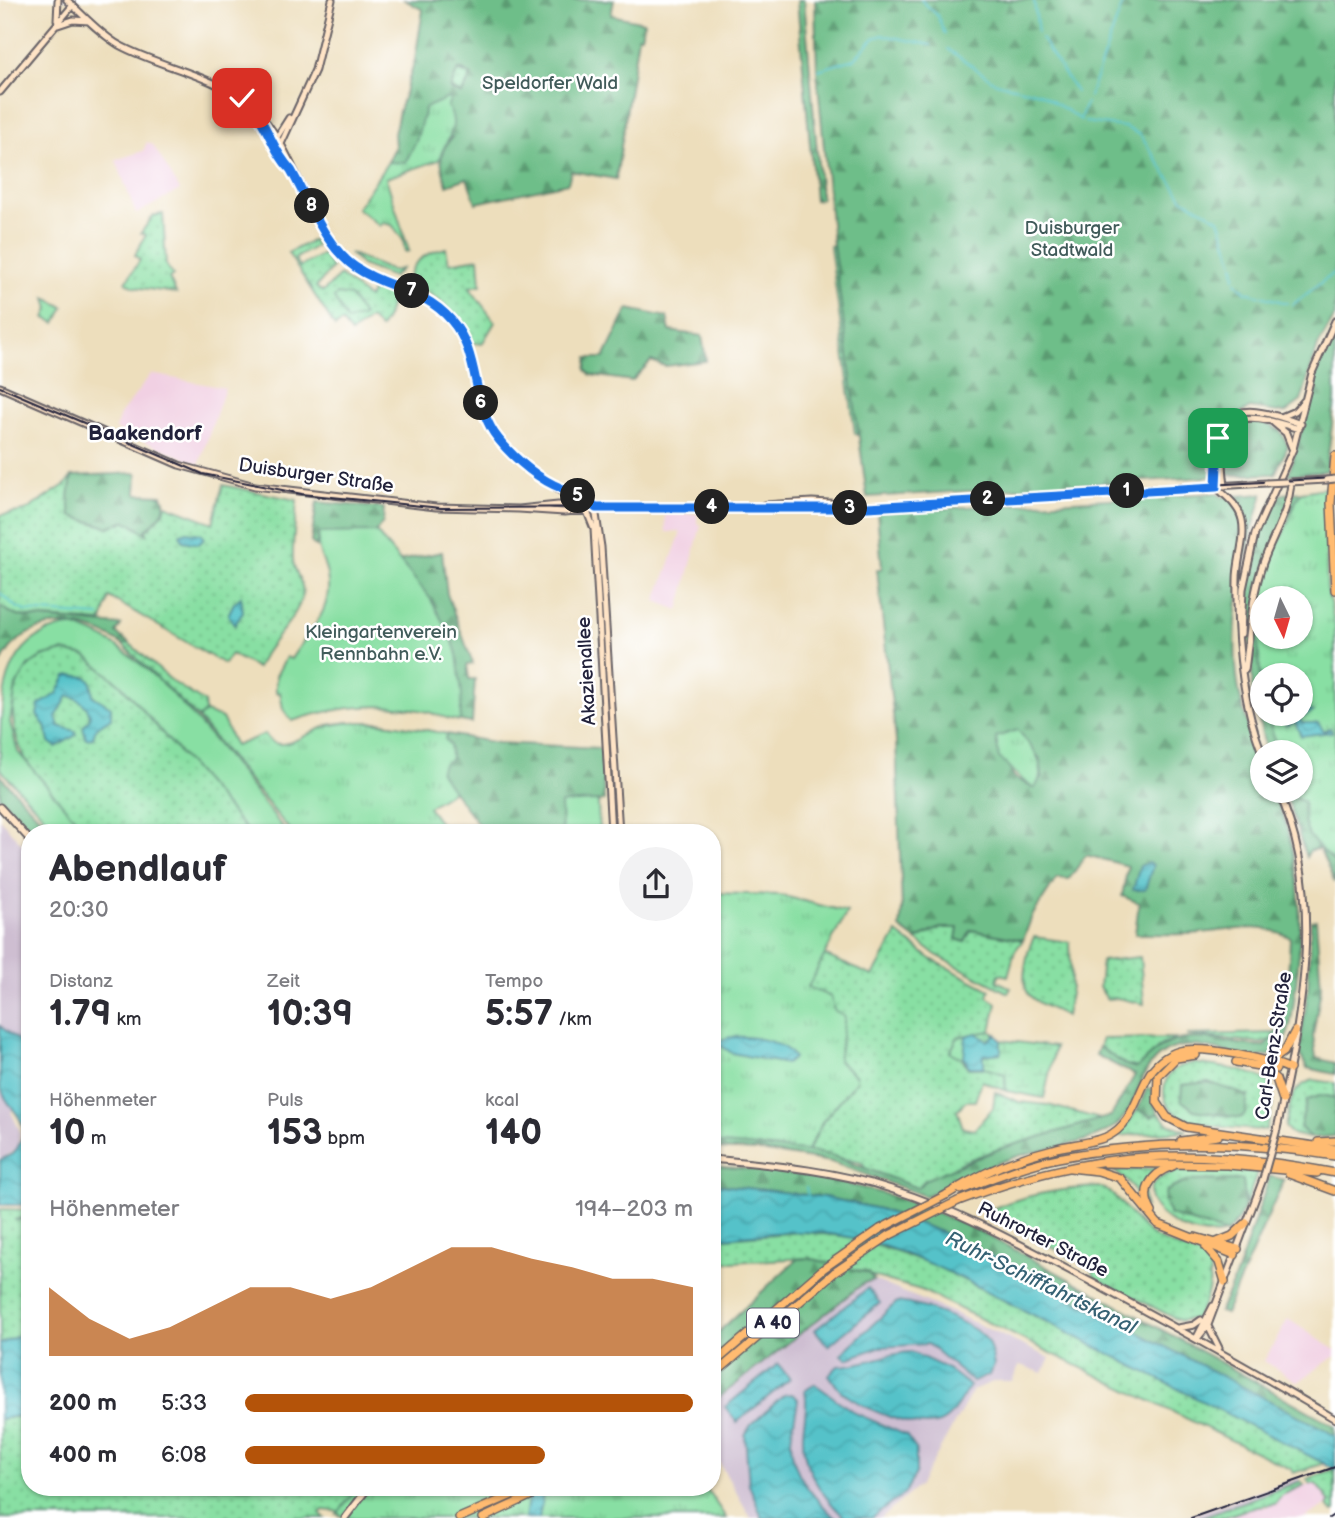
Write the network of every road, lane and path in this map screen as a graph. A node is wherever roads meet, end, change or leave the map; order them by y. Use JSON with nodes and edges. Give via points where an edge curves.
{"nodes":[{"id":1,"x":58,"y":0,"type":"edge"},
{"id":2,"x":66,"y":0,"type":"edge"},
{"id":3,"x":332,"y":0,"type":"edge"},
{"id":4,"x":72,"y":5,"type":"junction"},
{"id":5,"x":90,"y":22,"type":"junction"},
{"id":6,"x":54,"y":26,"type":"junction"},
{"id":7,"x":0,"y":92,"type":"edge"},
{"id":8,"x":261,"y":116,"type":"junction"},
{"id":9,"x":291,"y":116,"type":"junction"},
{"id":10,"x":285,"y":123,"type":"junction"},
{"id":11,"x":270,"y":124,"type":"junction"},
{"id":12,"x":277,"y":137,"type":"junction"},
{"id":13,"x":281,"y":145,"type":"junction"},
{"id":14,"x":291,"y":170,"type":"junction"},
{"id":15,"x":1335,"y":321,"type":"edge"},
{"id":16,"x":0,"y":387,"type":"edge"},
{"id":17,"x":1307,"y":396,"type":"junction"},
{"id":18,"x":1281,"y":416,"type":"junction"},
{"id":19,"x":1268,"y":419,"type":"junction"},
{"id":20,"x":1300,"y":427,"type":"junction"},
{"id":21,"x":1293,"y":449,"type":"junction"},
{"id":22,"x":1335,"y":456,"type":"edge"},
{"id":23,"x":1335,"y":479,"type":"edge"},
{"id":24,"x":1289,"y":482,"type":"junction"},
{"id":25,"x":553,"y":485,"type":"junction"},
{"id":26,"x":1225,"y":486,"type":"junction"},
{"id":27,"x":1216,"y":487,"type":"junction"},
{"id":28,"x":558,"y":491,"type":"junction"},
{"id":29,"x":558,"y":505,"type":"junction"},
{"id":30,"x":596,"y":508,"type":"junction"},
{"id":31,"x":519,"y":509,"type":"junction"},
{"id":32,"x":586,"y":509,"type":"junction"},
{"id":33,"x":1335,"y":590,"type":"edge"},
{"id":34,"x":1241,"y":654,"type":"junction"},
{"id":35,"x":1244,"y":680,"type":"junction"},
{"id":36,"x":1259,"y":740,"type":"edge"},
{"id":37,"x":1283,"y":803,"type":"edge"},
{"id":38,"x":0,"y":807,"type":"edge"},
{"id":39,"x":611,"y":824,"type":"edge"},
{"id":40,"x":618,"y":824,"type":"edge"},
{"id":41,"x":21,"y":830,"type":"edge"},
{"id":42,"x":1295,"y":1031,"type":"junction"},
{"id":43,"x":1268,"y":1062,"type":"junction"},
{"id":44,"x":1259,"y":1066,"type":"junction"},
{"id":45,"x":1290,"y":1069,"type":"junction"},
{"id":46,"x":1283,"y":1100,"type":"junction"},
{"id":47,"x":1243,"y":1136,"type":"junction"},
{"id":48,"x":1335,"y":1141,"type":"edge"},
{"id":49,"x":1304,"y":1143,"type":"junction"},
{"id":50,"x":1141,"y":1146,"type":"junction"},
{"id":51,"x":1335,"y":1149,"type":"edge"},
{"id":52,"x":1335,"y":1156,"type":"edge"},
{"id":53,"x":721,"y":1160,"type":"edge"},
{"id":54,"x":1088,"y":1162,"type":"junction"},
{"id":55,"x":1184,"y":1164,"type":"junction"},
{"id":56,"x":1066,"y":1167,"type":"junction"},
{"id":57,"x":1272,"y":1169,"type":"junction"},
{"id":58,"x":1335,"y":1174,"type":"edge"},
{"id":59,"x":1335,"y":1191,"type":"edge"},
{"id":60,"x":946,"y":1195,"type":"junction"},
{"id":61,"x":1247,"y":1223,"type":"junction"},
{"id":62,"x":1213,"y":1242,"type":"junction"},
{"id":63,"x":1203,"y":1245,"type":"junction"},
{"id":64,"x":1236,"y":1252,"type":"junction"},
{"id":65,"x":1224,"y":1282,"type":"junction"},
{"id":66,"x":1216,"y":1300,"type":"junction"},
{"id":67,"x":1206,"y":1315,"type":"junction"},
{"id":68,"x":1208,"y":1325,"type":"junction"},
{"id":69,"x":1177,"y":1328,"type":"junction"},
{"id":70,"x":1197,"y":1339,"type":"junction"},
{"id":71,"x":1221,"y":1350,"type":"junction"},
{"id":72,"x":721,"y":1357,"type":"edge"},
{"id":73,"x":721,"y":1368,"type":"edge"},
{"id":74,"x":1335,"y":1419,"type":"edge"},
{"id":75,"x":362,"y":1496,"type":"edge"},
{"id":76,"x":510,"y":1496,"type":"edge"},
{"id":77,"x":530,"y":1496,"type":"edge"},
{"id":78,"x":345,"y":1518,"type":"edge"},
{"id":79,"x":459,"y":1518,"type":"edge"},
{"id":80,"x":483,"y":1518,"type":"edge"}],
"edges":[{"from":1,"to":6,"type":"main road"},
{"from":2,"to":4,"type":"main road"},
{"from":3,"to":9,"type":"main road","via":[[315,70]]},
{"from":4,"to":5,"type":"main road"},
{"from":4,"to":6,"type":"main road"},
{"from":5,"to":6,"type":"main road","via":[[73,20]]},
{"from":5,"to":8,"type":"main road","via":[[116,43],[232,93]]},
{"from":6,"to":7,"type":"main road"},
{"from":8,"to":11,"type":"main road"},
{"from":8,"to":14,"type":"main road"},
{"from":9,"to":10,"type":"main road"},
{"from":9,"to":13,"type":"main road"},
{"from":10,"to":11,"type":"main road"},
{"from":10,"to":12,"type":"main road"},
{"from":11,"to":12,"type":"main road"},
{"from":12,"to":13,"type":"main road"},
{"from":13,"to":14,"type":"main road"},
{"from":14,"to":25,"type":"main road","via":[[340,255],[366,274],[416,292],[452,322],[471,355],[480,401],[494,433]]},
{"from":15,"to":17,"type":"main road","via":[[1321,347]]},
{"from":16,"to":31,"type":"main road","name":"Duisburger Straße","via":[[179,465],[232,481],[288,492],[412,505]]},
{"from":17,"to":18,"type":"main road","via":[[1295,411]]},
{"from":17,"to":20,"type":"main road"},
{"from":18,"to":20,"type":"main road"},
{"from":18,"to":27,"type":"main road","via":[[1256,410],[1229,420],[1218,438]]},
{"from":19,"to":20,"type":"main road"},
{"from":19,"to":21,"type":"main road","via":[[1286,433]]},
{"from":19,"to":26,"type":"main road","via":[[1246,417],[1227,432]]},
{"from":20,"to":21,"type":"main road"},
{"from":21,"to":34,"type":"main road","via":[[1249,555]]},
{"from":22,"to":33,"type":"highway","via":[[1331,503]]},
{"from":23,"to":24,"type":"main road","name":"Duisburger Straße","bridge":true},
{"from":24,"to":26,"type":"main road","name":"Duisburger Straße","bridge":true},
{"from":24,"to":35,"type":"main road","via":[[1289,504],[1255,592]]},
{"from":25,"to":28,"type":"main road"},
{"from":25,"to":30,"type":"main road"},
{"from":26,"to":27,"type":"main road","name":"Duisburger Straße"},
{"from":27,"to":30,"type":"main road","name":"Duisburger Straße","via":[[865,505],[812,502]]},
{"from":27,"to":34,"type":"main road","via":[[1239,511],[1243,524],[1236,621]]},
{"from":28,"to":29,"type":"main road"},
{"from":28,"to":32,"type":"main road"},
{"from":29,"to":31,"type":"main road","name":"Duisburger Straße"},
{"from":29,"to":32,"type":"main road","name":"Duisburger Straße"},
{"from":30,"to":32,"type":"main road","name":"Duisburger Straße"},
{"from":30,"to":40,"type":"main road","name":"Akazienallee"},
{"from":31,"to":32,"type":"main road","name":"Duisburger Straße"},
{"from":32,"to":39,"type":"main road","name":"Akazienallee","via":[[593,521],[595,542]]},
{"from":34,"to":35,"type":"main road"},
{"from":35,"to":36,"type":"main road"},
{"from":37,"to":42,"type":"main road","name":"Carl-Benz-Straße","via":[[1297,841],[1306,898]]},
{"from":38,"to":41,"type":"main road"},
{"from":42,"to":43,"type":"highway","via":[[1284,1052]]},
{"from":42,"to":45,"type":"main road","name":"Carl-Benz-Straße"},
{"from":43,"to":45,"type":"highway"},
{"from":43,"to":60,"type":"highway","via":[[1199,1050],[1171,1054],[1155,1066],[1131,1114],[1117,1131],[1013,1161]]},
{"from":44,"to":45,"type":"highway"},
{"from":44,"to":46,"type":"highway","via":[[1276,1079]]},
{"from":44,"to":47,"type":"highway","via":[[1186,1055],[1168,1063],[1156,1086],[1160,1108],[1172,1121],[1205,1132]]},
{"from":45,"to":46,"type":"main road","name":"Carl-Benz-Straße"},
{"from":46,"to":61,"type":"main road","name":"Carl-Benz-Straße","bridge":true},
{"from":47,"to":49,"type":"highway"},
{"from":47,"to":50,"type":"highway"},
{"from":48,"to":49,"type":"highway"},
{"from":49,"to":51,"type":"highway"},
{"from":50,"to":52,"type":"highway","number":"A 40","via":[[1279,1149]]},
{"from":50,"to":60,"type":"highway","number":"A 40","via":[[1056,1158]]},
{"from":53,"to":69,"type":"main road","name":"Ruhrorter Straße","via":[[835,1175],[917,1198],[1016,1242]]},
{"from":54,"to":55,"type":"highway"},
{"from":54,"to":56,"type":"highway","number":"A 40"},
{"from":54,"to":58,"type":"highway","number":"A 40","via":[[1147,1155],[1230,1156]]},
{"from":55,"to":57,"type":"highway"},
{"from":55,"to":62,"type":"highway","via":[[1153,1177],[1147,1187],[1147,1203],[1163,1222]]},
{"from":56,"to":63,"type":"highway","via":[[1119,1178],[1158,1224]]},
{"from":56,"to":73,"type":"highway","number":"A 40","bridge":true,"via":[[958,1201],[891,1235],[835,1272]]},
{"from":57,"to":58,"type":"highway"},
{"from":57,"to":59,"type":"highway"},
{"from":60,"to":72,"type":"highway","number":"A 40","bridge":true,"via":[[880,1229],[823,1269]]},
{"from":61,"to":62,"type":"highway","via":[[1229,1239]]},
{"from":61,"to":64,"type":"main road","name":"Carl-Benz-Straße"},
{"from":62,"to":64,"type":"highway"},
{"from":63,"to":64,"type":"highway"},
{"from":63,"to":65,"type":"highway","via":[[1219,1262]]},
{"from":64,"to":65,"type":"main road","name":"Carl-Benz-Straße"},
{"from":65,"to":66,"type":"main road","name":"Carl-Benz-Straße"},
{"from":66,"to":67,"type":"main road","name":"Carl-Benz-Straße"},
{"from":66,"to":68,"type":"main road","name":"Carl-Benz-Straße"},
{"from":67,"to":69,"type":"main road","via":[[1194,1325]]},
{"from":67,"to":70,"type":"main road","name":"Carl-Benz-Straße"},
{"from":68,"to":70,"type":"main road","name":"Carl-Benz-Straße"},
{"from":68,"to":71,"type":"main road"},
{"from":69,"to":70,"type":"main road","name":"Ruhrorter Straße"},
{"from":70,"to":71,"type":"main road","name":"Ruhrorter Straße"},
{"from":71,"to":74,"type":"main road","name":"Ruhrorter Straße"},
{"from":75,"to":78,"type":"main road"},
{"from":76,"to":79,"type":"highway"},
{"from":77,"to":80,"type":"highway"}]}
